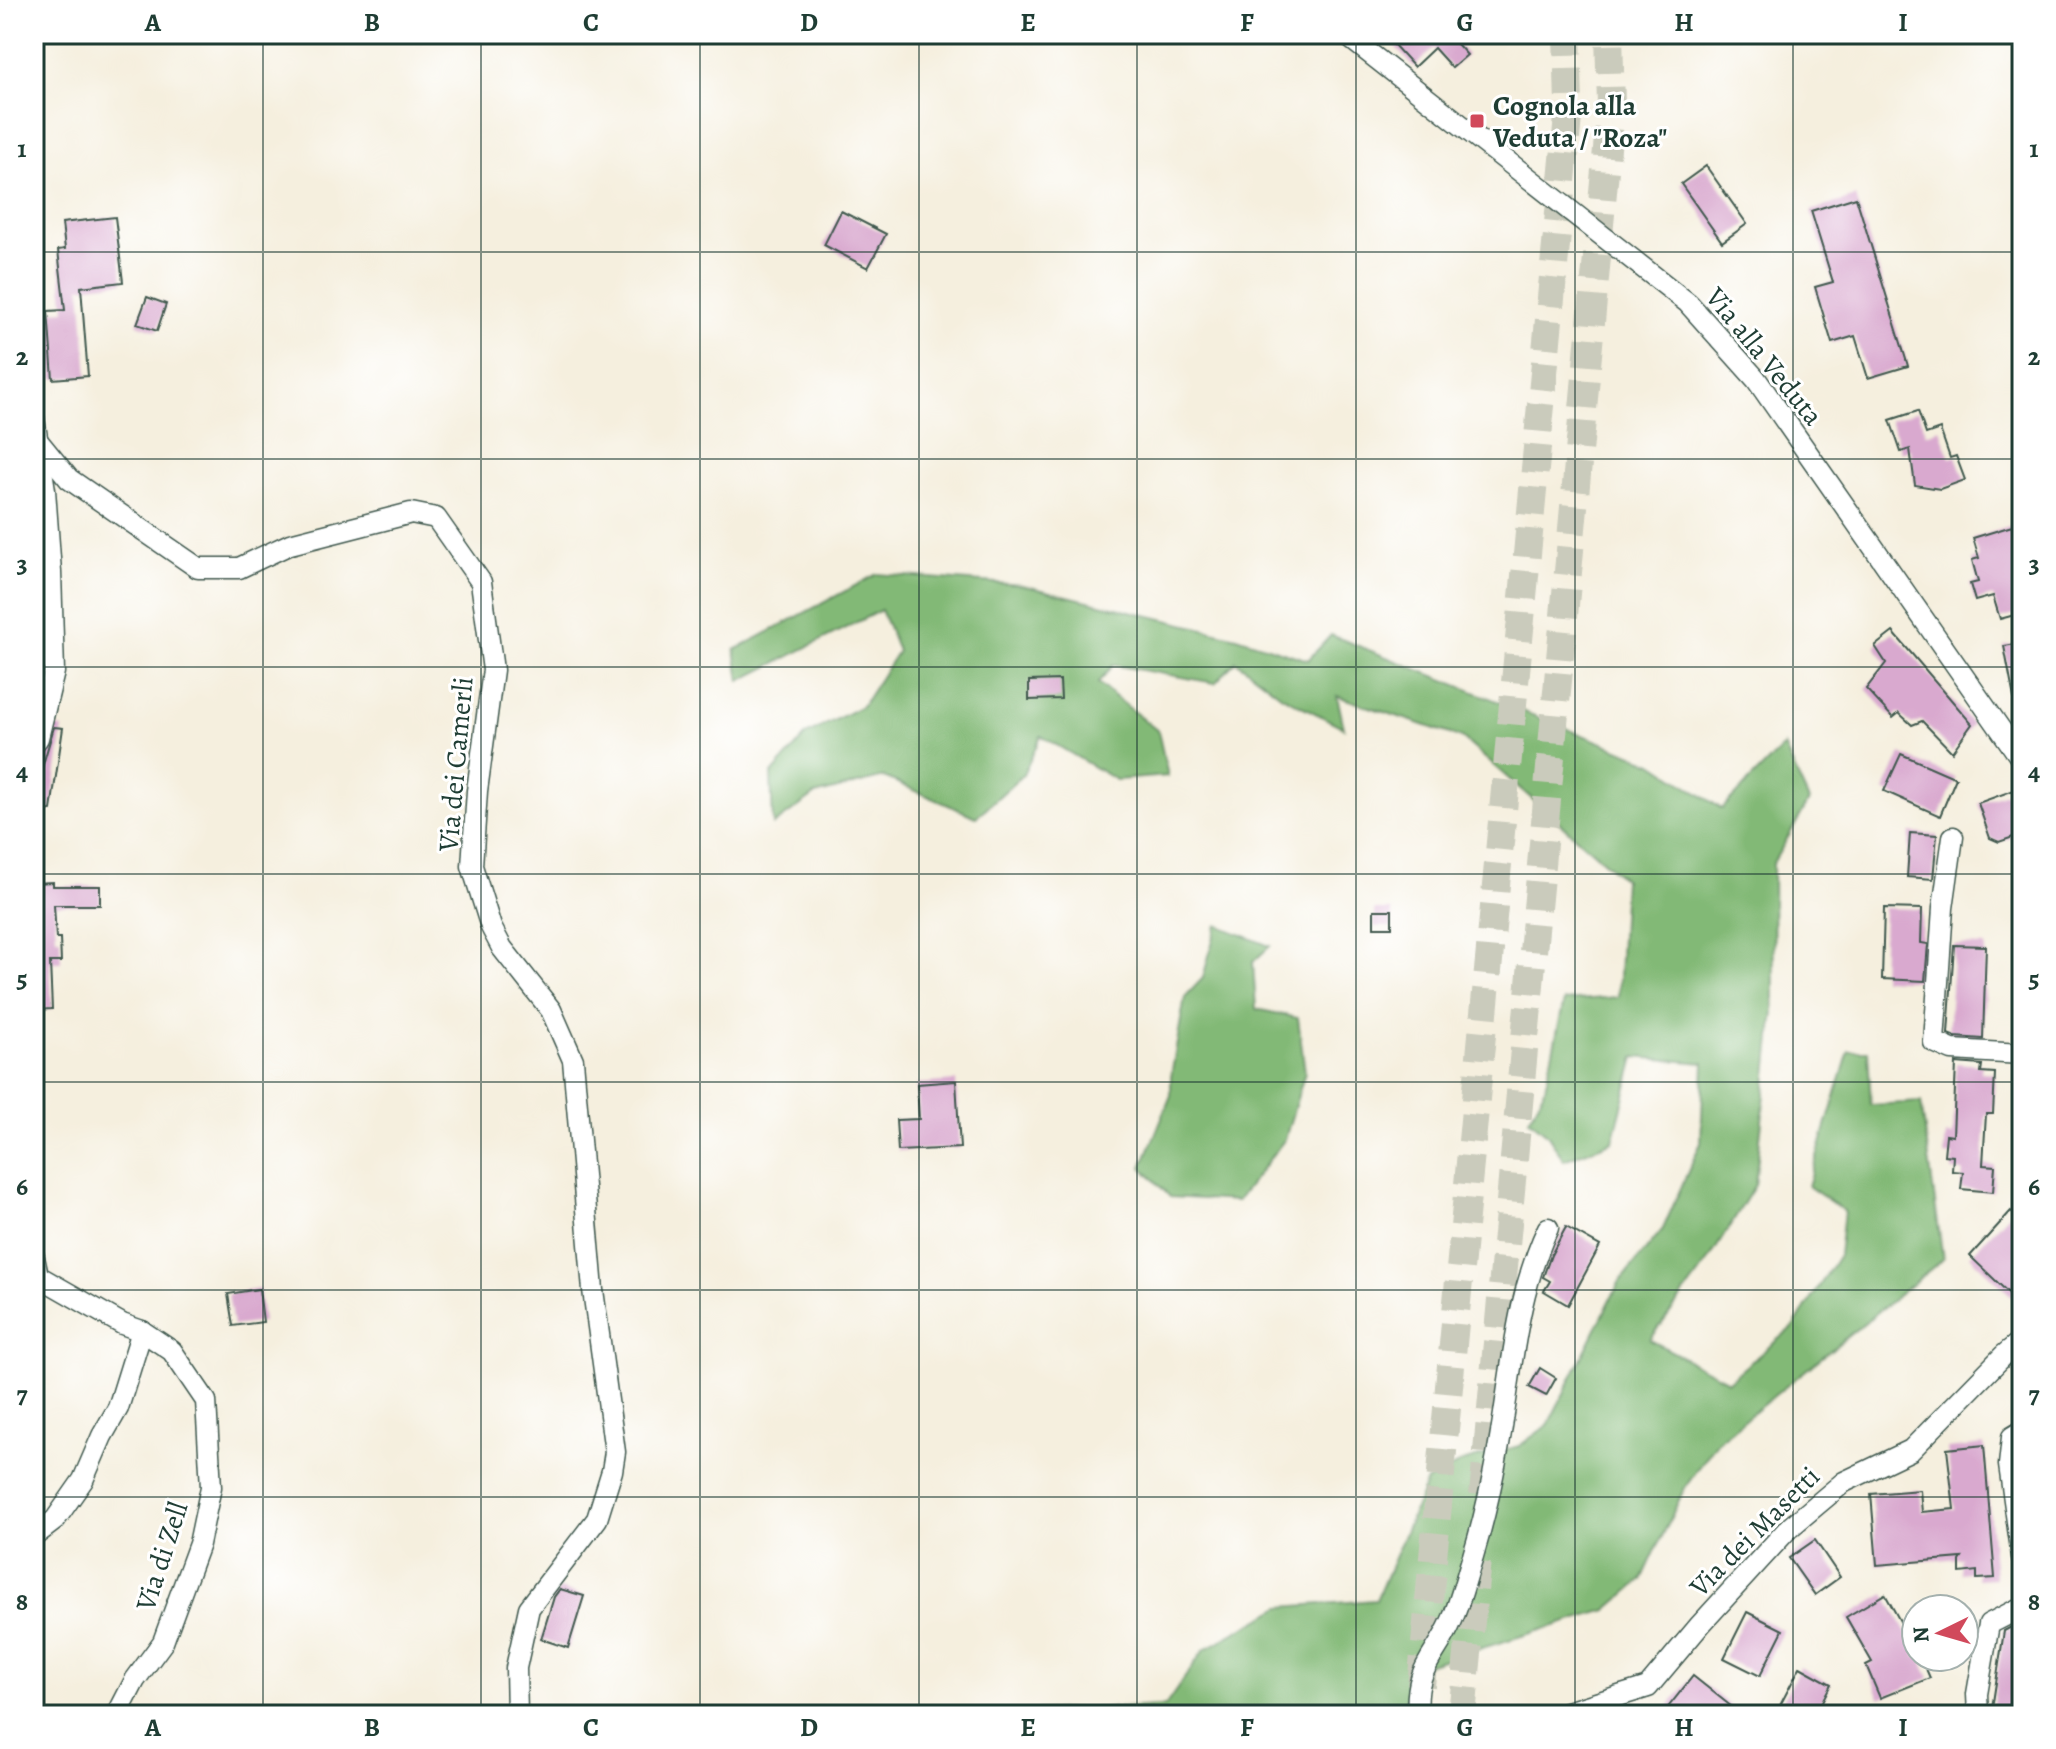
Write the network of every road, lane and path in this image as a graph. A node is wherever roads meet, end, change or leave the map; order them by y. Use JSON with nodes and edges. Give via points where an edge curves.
{"nodes":[{"id":1,"x":1345,"y":34,"type":"edge"},
{"id":2,"x":34,"y":418,"type":"edge"},
{"id":3,"x":38,"y":441,"type":"junction"},
{"id":4,"x":36,"y":741,"type":"edge"},
{"id":5,"x":2022,"y":760,"type":"edge"},
{"id":6,"x":1953,"y":837,"type":"dead end"},
{"id":7,"x":2022,"y":1054,"type":"edge"},
{"id":8,"x":1548,"y":1228,"type":"dead end"},
{"id":9,"x":34,"y":1257,"type":"edge"},
{"id":10,"x":142,"y":1331,"type":"junction"},
{"id":11,"x":2022,"y":1340,"type":"edge"},
{"id":12,"x":2022,"y":1431,"type":"edge"},
{"id":13,"x":34,"y":1536,"type":"edge"},
{"id":14,"x":2022,"y":1557,"type":"edge"},
{"id":15,"x":2022,"y":1607,"type":"edge"},
{"id":16,"x":117,"y":1715,"type":"edge"},
{"id":17,"x":517,"y":1715,"type":"edge"},
{"id":18,"x":1418,"y":1715,"type":"edge"},
{"id":19,"x":1557,"y":1715,"type":"edge"},
{"id":20,"x":1978,"y":1715,"type":"edge"}],
"edges":[{"from":1,"to":5,"type":"street","name":"Via alla Veduta","via":[[1688,303],[1756,379]]},
{"from":2,"to":3,"type":"street"},
{"from":3,"to":4,"type":"street","via":[[54,672]]},
{"from":3,"to":17,"type":"street","name":"Via dei Camerli","via":[[69,479],[198,568],[239,568],[290,544],[411,513],[436,518],[481,582],[493,670],[472,866],[496,938],[551,1010],[573,1060],[593,1290],[615,1452],[597,1519],[529,1608],[516,1668]]},
{"from":6,"to":7,"type":"street","via":[[1934,1042],[1952,1050]]},
{"from":8,"to":18,"type":"street","via":[[1533,1260],[1518,1320],[1498,1454],[1476,1546],[1452,1621],[1424,1666],[1416,1692]]},
{"from":9,"to":10,"type":"street","name":"Via di Zell","via":[[38,1276]]},
{"from":10,"to":13,"type":"street","via":[[118,1408],[83,1480],[55,1520]]},
{"from":10,"to":16,"type":"street","name":"Via di Zell","via":[[172,1351],[206,1401],[211,1487],[199,1544],[163,1642]]},
{"from":11,"to":19,"type":"street","name":"Via dei Masetti","via":[[1911,1450],[1844,1482],[1788,1529],[1648,1687]]},
{"from":12,"to":14,"type":"street","via":[[2012,1437],[2009,1465]]},
{"from":15,"to":20,"type":"street","via":[[1989,1624]]}]}
